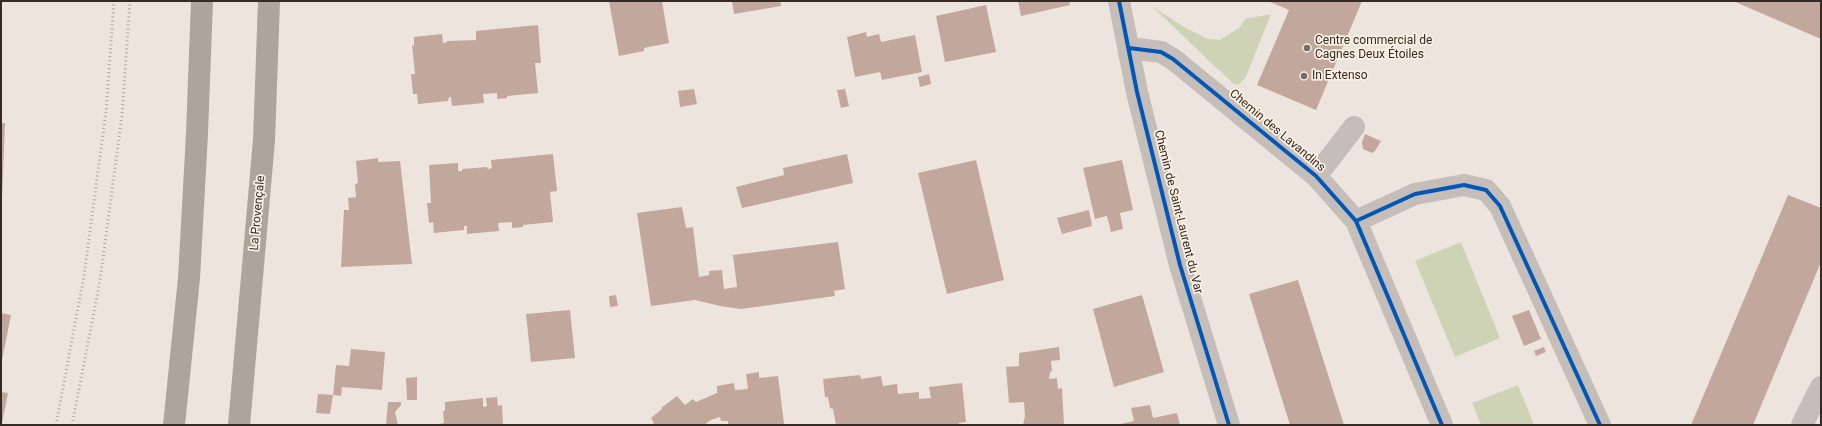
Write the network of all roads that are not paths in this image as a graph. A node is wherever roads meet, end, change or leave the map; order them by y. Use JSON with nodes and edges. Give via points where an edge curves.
{"nodes":[{"id":1,"x":202,"y":1,"type":"edge"},
{"id":2,"x":269,"y":1,"type":"edge"},
{"id":3,"x":1119,"y":1,"type":"edge"},
{"id":4,"x":1129,"y":48,"type":"junction"},
{"id":5,"x":1354,"y":127,"type":"dead end"},
{"id":6,"x":1316,"y":176,"type":"junction"},
{"id":7,"x":1356,"y":221,"type":"junction"},
{"id":8,"x":1821,"y":386,"type":"edge"},
{"id":9,"x":174,"y":425,"type":"edge"},
{"id":10,"x":239,"y":425,"type":"edge"},
{"id":11,"x":1229,"y":425,"type":"edge"},
{"id":12,"x":1442,"y":425,"type":"edge"},
{"id":13,"x":1600,"y":425,"type":"edge"},
{"id":14,"x":1802,"y":425,"type":"edge"}],
"edges":[{"from":1,"to":9,"type":"highway","via":[[188,278]]},
{"from":2,"to":10,"type":"highway","name":"La Provençale","via":[[264,140]]},
{"from":3,"to":4,"type":"street","name":"Chemin de Saint-Laurent du Var"},
{"from":4,"to":6,"type":"street","name":"Chemin des Lavandins","via":[[1161,52],[1173,59]]},
{"from":4,"to":11,"type":"street","name":"Chemin de Saint-Laurent du Var","via":[[1137,92],[1180,265]]},
{"from":5,"to":6,"type":"street"},
{"from":6,"to":7,"type":"street","name":"Chemin des Lavandins"},
{"from":7,"to":12,"type":"street","name":"Chemin des Lavandins"},
{"from":7,"to":13,"type":"street","via":[[1415,194],[1464,185],[1486,190],[1500,206]]},
{"from":8,"to":14,"type":"street"}]}
